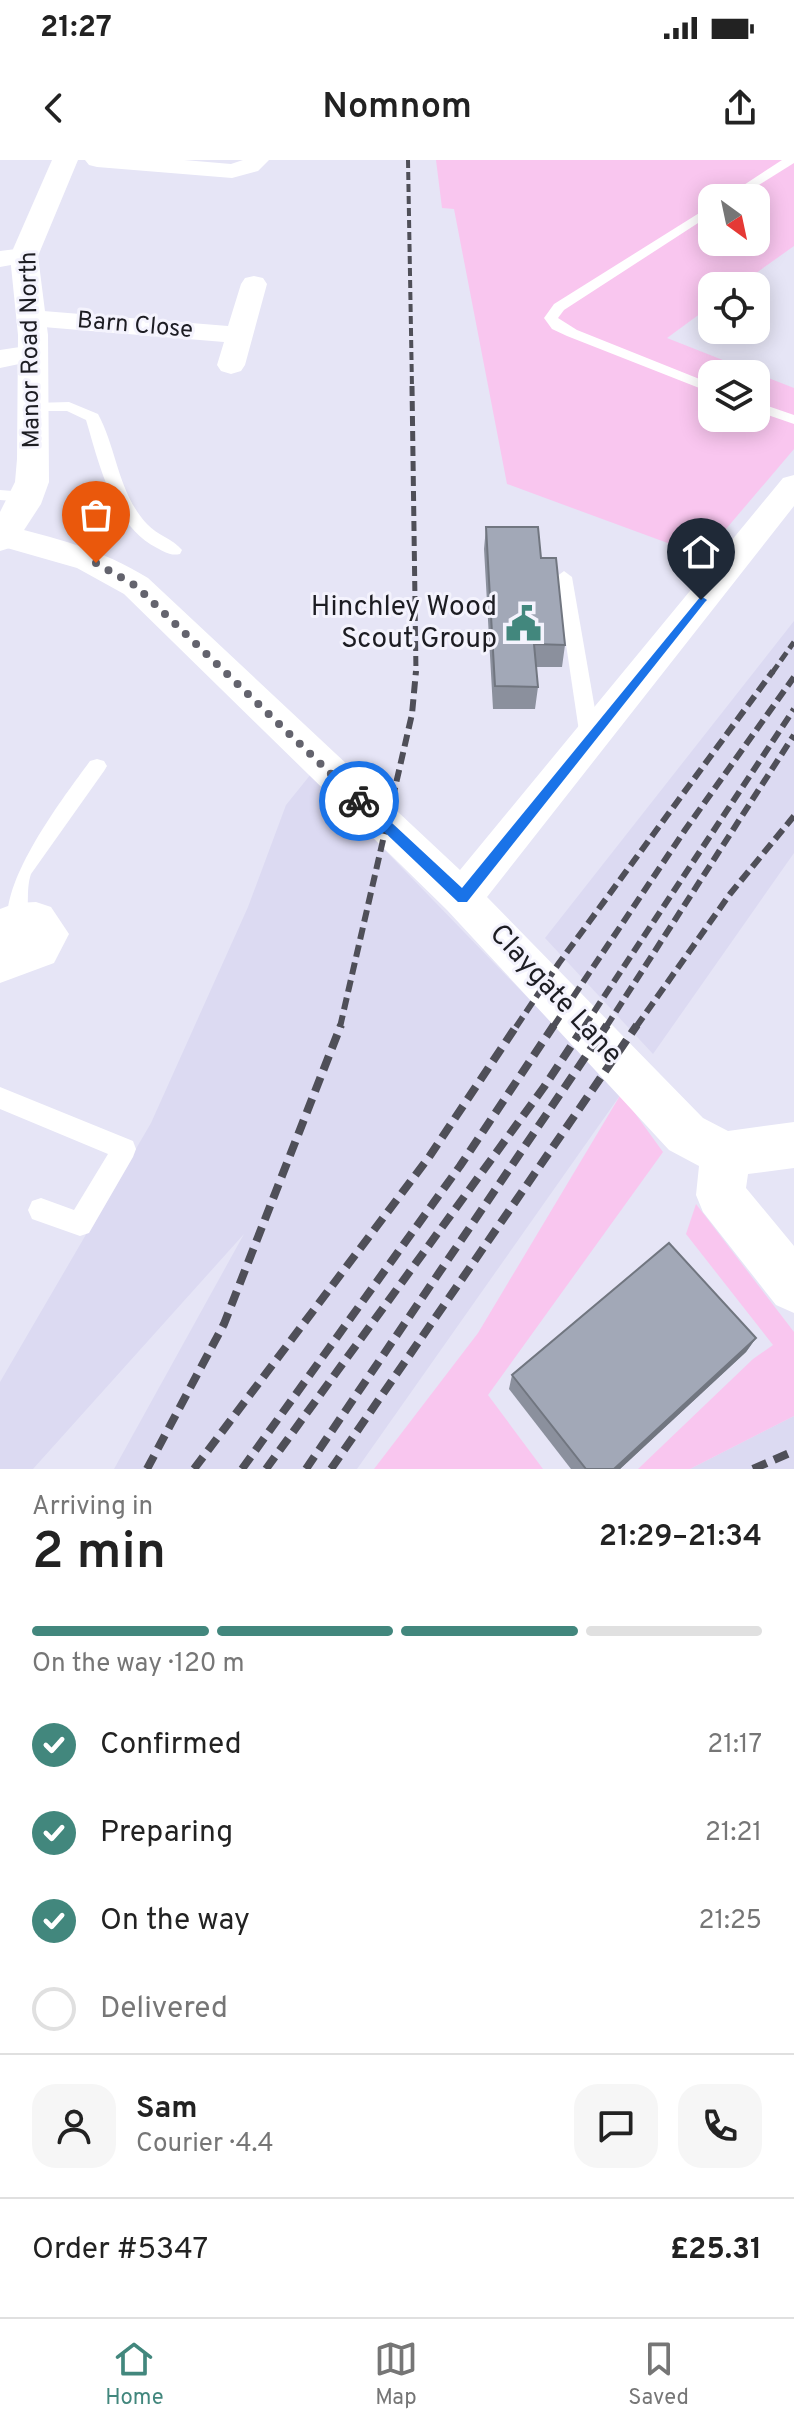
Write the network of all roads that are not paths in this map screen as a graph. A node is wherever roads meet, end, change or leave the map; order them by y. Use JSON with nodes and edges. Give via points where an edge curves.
{"nodes":[{"id":1,"x":65,"y":160,"type":"edge"},
{"id":2,"x":97,"y":160,"type":"edge"},
{"id":3,"x":257,"y":160,"type":"edge"},
{"id":4,"x":790,"y":160,"type":"edge"},
{"id":5,"x":752,"y":184,"type":"edge"},
{"id":6,"x":698,"y":218,"type":"edge"},
{"id":7,"x":12,"y":258,"type":"edge"},
{"id":8,"x":254,"y":284,"type":"dead end"},
{"id":9,"x":31,"y":318,"type":"junction"},
{"id":10,"x":239,"y":335,"type":"junction"},
{"id":11,"x":0,"y":359,"type":"edge"},
{"id":12,"x":231,"y":365,"type":"dead end"},
{"id":13,"x":25,"y":379,"type":"edge"},
{"id":14,"x":698,"y":383,"type":"edge"},
{"id":15,"x":770,"y":411,"type":"edge"},
{"id":16,"x":794,"y":420,"type":"edge"},
{"id":17,"x":794,"y":485,"type":"edge"},
{"id":18,"x":13,"y":496,"type":"edge"},
{"id":19,"x":1,"y":538,"type":"edge"},
{"id":20,"x":174,"y":550,"type":"dead end"},
{"id":21,"x":564,"y":577,"type":"dead end"},
{"id":22,"x":590,"y":738,"type":"junction"},
{"id":23,"x":97,"y":766,"type":"dead end"},
{"id":24,"x":462,"y":898,"type":"junction"},
{"id":25,"x":8,"y":926,"type":"edge"},
{"id":26,"x":0,"y":964,"type":"edge"},
{"id":27,"x":0,"y":1098,"type":"edge"},
{"id":28,"x":794,"y":1145,"type":"edge"},
{"id":29,"x":725,"y":1154,"type":"junction"},
{"id":30,"x":41,"y":1210,"type":"dead end"},
{"id":31,"x":794,"y":1287,"type":"edge"}],
"edges":[{"from":1,"to":7,"type":"street","name":"Manor Road North"},
{"from":2,"to":3,"type":"street","via":[[232,171]]},
{"from":4,"to":5,"type":"lane"},
{"from":6,"to":14,"type":"lane","via":[[559,307],[551,318],[572,333]]},
{"from":7,"to":9,"type":"street","name":"Manor Road North"},
{"from":8,"to":10,"type":"street"},
{"from":9,"to":10,"type":"street","name":"Barn Close"},
{"from":9,"to":13,"type":"street","name":"Manor Road North"},
{"from":10,"to":12,"type":"street"},
{"from":11,"to":13,"type":"street"},
{"from":13,"to":18,"type":"street","name":"Manor Road North","via":[[32,482]]},
{"from":13,"to":20,"type":"lane","via":[[93,417],[118,494],[154,543]]},
{"from":15,"to":16,"type":"lane"},
{"from":17,"to":22,"type":"street"},
{"from":18,"to":19,"type":"street","name":"Manor Road North"},
{"from":19,"to":24,"type":"street","name":"Claygate Lane","via":[[79,555],[136,586]]},
{"from":21,"to":22,"type":"lane"},
{"from":22,"to":24,"type":"street"},
{"from":23,"to":25,"type":"lane","via":[[22,871]]},
{"from":24,"to":29,"type":"street","name":"Claygate Lane","via":[[686,1134]]},
{"from":25,"to":26,"type":"street","via":[[36,920],[47,934],[39,950]]},
{"from":27,"to":30,"type":"lane","via":[[124,1149],[80,1224]]},
{"from":28,"to":29,"type":"street"},
{"from":29,"to":31,"type":"street","via":[[721,1195]]}]}
